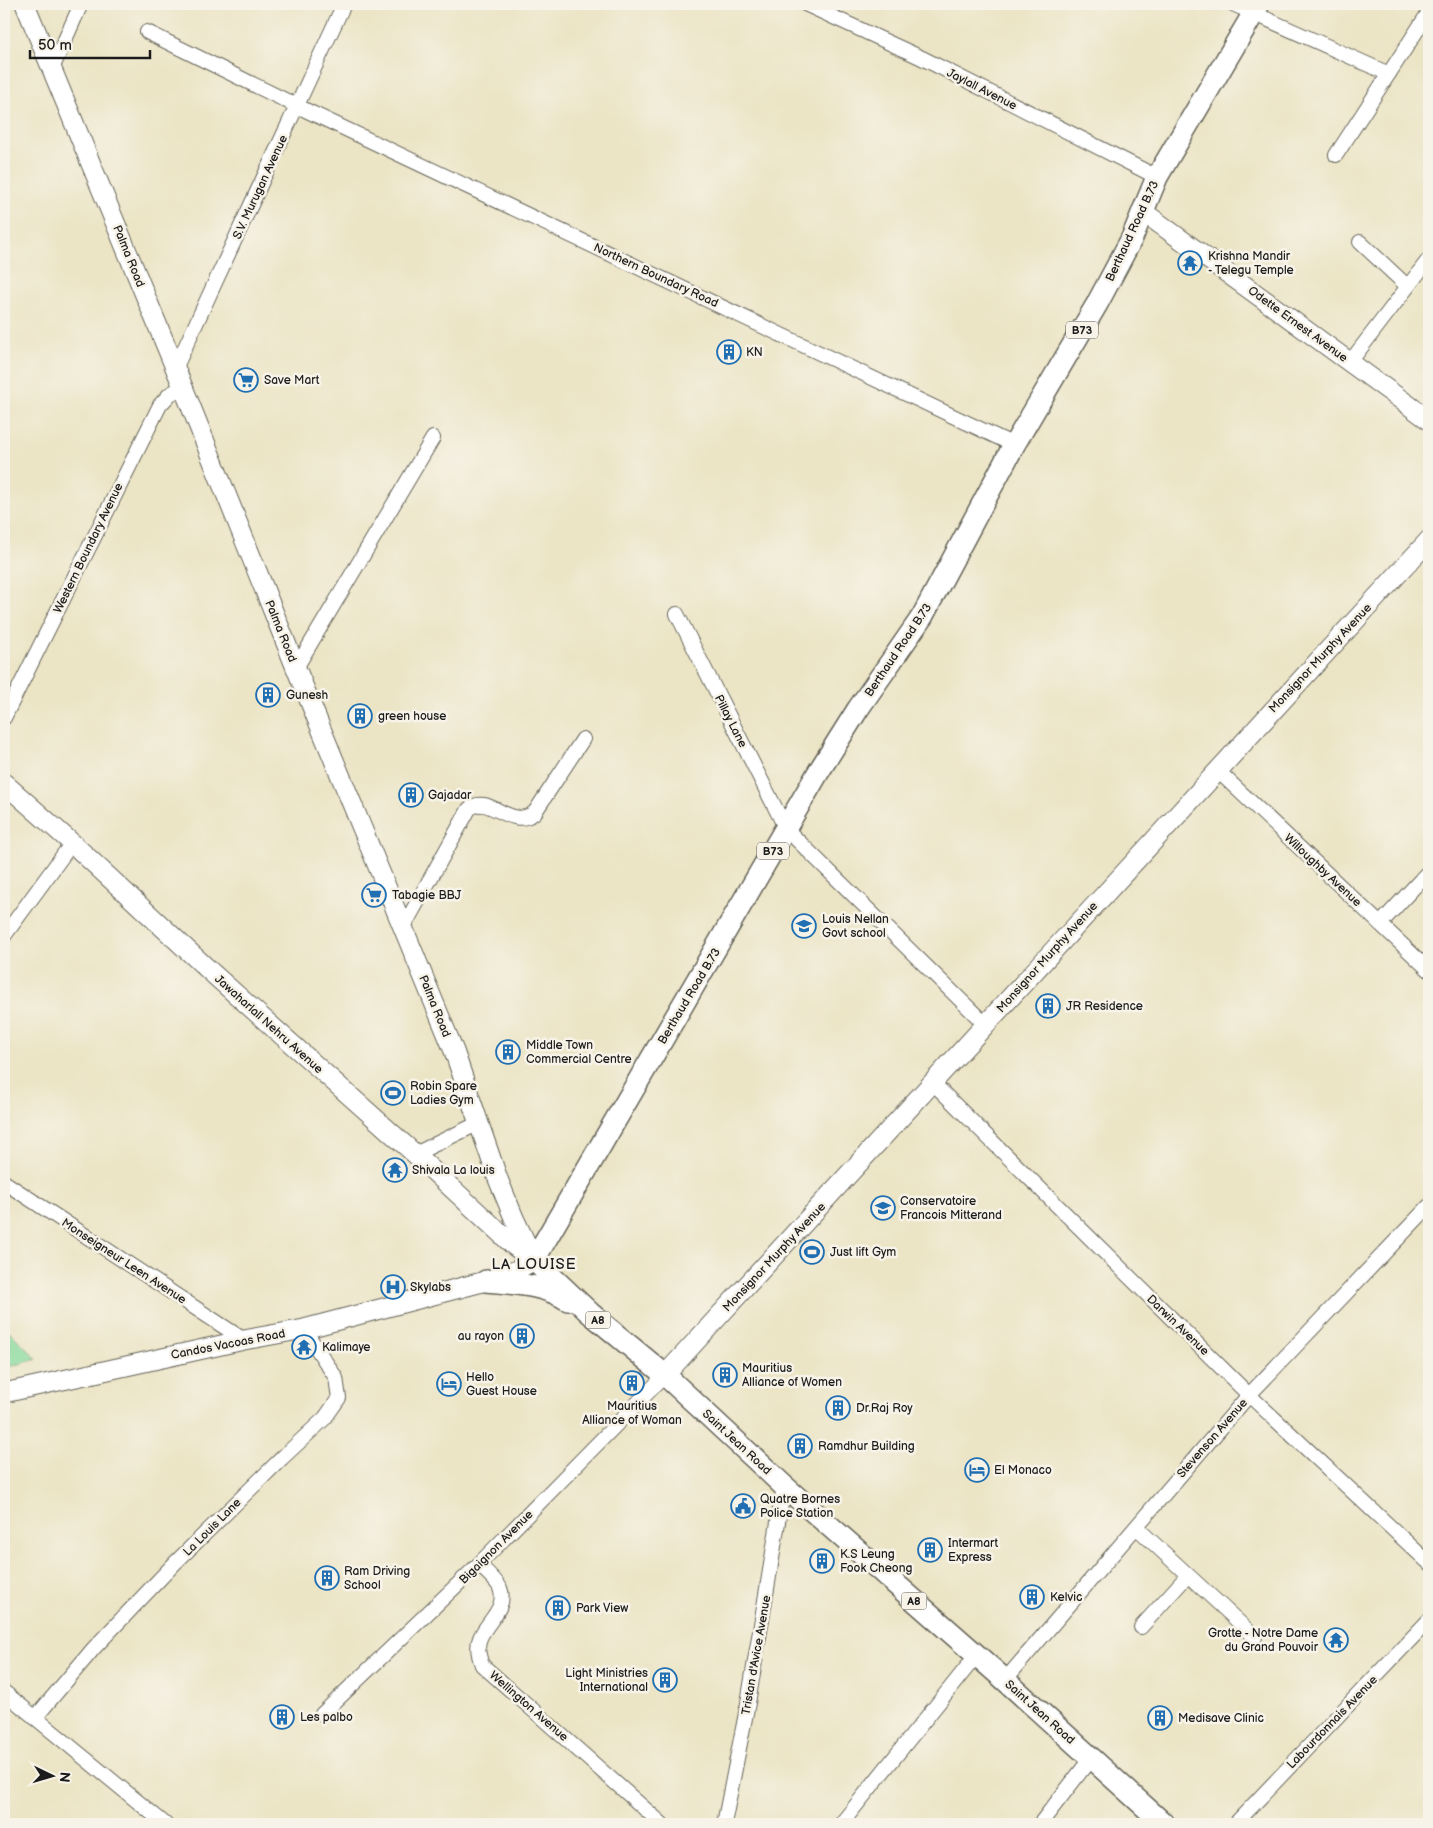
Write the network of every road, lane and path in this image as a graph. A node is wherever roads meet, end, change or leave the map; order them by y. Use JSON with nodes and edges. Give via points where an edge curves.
{"nodes":[{"id":1,"x":25,"y":4,"type":"edge"},
{"id":2,"x":81,"y":4,"type":"edge"},
{"id":3,"x":344,"y":4,"type":"edge"},
{"id":4,"x":805,"y":4,"type":"edge"},
{"id":5,"x":1233,"y":4,"type":"edge"},
{"id":6,"x":1256,"y":9,"type":"edge"},
{"id":7,"x":1429,"y":12,"type":"edge"},
{"id":8,"x":147,"y":32,"type":"dead end"},
{"id":9,"x":52,"y":69,"type":"junction"},
{"id":10,"x":1389,"y":74,"type":"junction"},
{"id":11,"x":297,"y":106,"type":"junction"},
{"id":12,"x":1336,"y":155,"type":"dead end"},
{"id":13,"x":1157,"y":177,"type":"junction"},
{"id":14,"x":1142,"y":210,"type":"junction"},
{"id":15,"x":1360,"y":242,"type":"dead end"},
{"id":16,"x":1429,"y":259,"type":"edge"},
{"id":17,"x":1407,"y":286,"type":"junction"},
{"id":18,"x":1350,"y":362,"type":"junction"},
{"id":19,"x":175,"y":369,"type":"junction"},
{"id":20,"x":183,"y":387,"type":"junction"},
{"id":21,"x":1429,"y":420,"type":"edge"},
{"id":22,"x":433,"y":438,"type":"dead end"},
{"id":23,"x":1014,"y":445,"type":"junction"},
{"id":24,"x":1429,"y":540,"type":"edge"},
{"id":25,"x":676,"y":614,"type":"dead end"},
{"id":26,"x":296,"y":668,"type":"junction"},
{"id":27,"x":4,"y":718,"type":"edge"},
{"id":28,"x":583,"y":738,"type":"dead end"},
{"id":29,"x":1218,"y":770,"type":"junction"},
{"id":30,"x":5,"y":784,"type":"edge"},
{"id":31,"x":786,"y":829,"type":"junction"},
{"id":32,"x":72,"y":843,"type":"junction"},
{"id":33,"x":1429,"y":871,"type":"edge"},
{"id":34,"x":1380,"y":924,"type":"junction"},
{"id":35,"x":403,"y":928,"type":"junction"},
{"id":36,"x":4,"y":936,"type":"edge"},
{"id":37,"x":1429,"y":970,"type":"edge"},
{"id":38,"x":985,"y":1024,"type":"junction"},
{"id":39,"x":932,"y":1082,"type":"junction"},
{"id":40,"x":479,"y":1123,"type":"junction"},
{"id":41,"x":415,"y":1154,"type":"junction"},
{"id":42,"x":4,"y":1182,"type":"edge"},
{"id":43,"x":1429,"y":1206,"type":"edge"},
{"id":44,"x":534,"y":1260,"type":"junction"},
{"id":45,"x":486,"y":1281,"type":"junction"},
{"id":46,"x":590,"y":1313,"type":"junction"},
{"id":47,"x":304,"y":1329,"type":"junction"},
{"id":48,"x":244,"y":1340,"type":"junction"},
{"id":49,"x":666,"y":1375,"type":"junction"},
{"id":50,"x":4,"y":1393,"type":"edge"},
{"id":51,"x":1249,"y":1395,"type":"junction"},
{"id":52,"x":784,"y":1486,"type":"junction"},
{"id":53,"x":1136,"y":1528,"type":"junction"},
{"id":54,"x":1429,"y":1563,"type":"edge"},
{"id":55,"x":479,"y":1564,"type":"junction"},
{"id":56,"x":1188,"y":1576,"type":"junction"},
{"id":57,"x":1429,"y":1620,"type":"edge"},
{"id":58,"x":1141,"y":1627,"type":"dead end"},
{"id":59,"x":1255,"y":1636,"type":"dead end"},
{"id":60,"x":976,"y":1656,"type":"junction"},
{"id":61,"x":1005,"y":1680,"type":"junction"},
{"id":62,"x":4,"y":1692,"type":"edge"},
{"id":63,"x":322,"y":1714,"type":"dead end"},
{"id":64,"x":35,"y":1718,"type":"junction"},
{"id":65,"x":1091,"y":1758,"type":"junction"},
{"id":66,"x":165,"y":1824,"type":"edge"},
{"id":67,"x":662,"y":1824,"type":"edge"},
{"id":68,"x":724,"y":1824,"type":"edge"},
{"id":69,"x":841,"y":1824,"type":"edge"},
{"id":70,"x":1040,"y":1824,"type":"edge"},
{"id":71,"x":1164,"y":1824,"type":"edge"},
{"id":72,"x":1235,"y":1824,"type":"edge"}],
"edges":[{"from":1,"to":9,"type":"street","name":"Palma Road"},
{"from":2,"to":9,"type":"street"},
{"from":3,"to":11,"type":"street","name":"S.V. Murugan Avenue"},
{"from":4,"to":13,"type":"street","name":"Jaylall Avenue","via":[[922,58]]},
{"from":5,"to":6,"type":"street"},
{"from":6,"to":10,"type":"street"},
{"from":6,"to":13,"type":"main road","name":"Berthaud Road B.73","number":"B73"},
{"from":7,"to":10,"type":"street"},
{"from":8,"to":11,"type":"street","name":"Northern Boundary Road"},
{"from":9,"to":19,"type":"street","name":"Palma Road"},
{"from":10,"to":12,"type":"street"},
{"from":11,"to":19,"type":"street","name":"S.V. Murugan Avenue"},
{"from":11,"to":23,"type":"street","name":"Northern Boundary Road"},
{"from":13,"to":14,"type":"main road","name":"Berthaud Road B.73","number":"B73"},
{"from":14,"to":18,"type":"street","name":"Odette Ernest Avenue"},
{"from":14,"to":23,"type":"main road","name":"Berthaud Road B.73","number":"B73","via":[[1132,238],[1097,304]]},
{"from":15,"to":17,"type":"street"},
{"from":16,"to":17,"type":"street"},
{"from":17,"to":18,"type":"street"},
{"from":18,"to":21,"type":"street","name":"Odette Ernest Avenue"},
{"from":19,"to":20,"type":"street","name":"Palma Road"},
{"from":20,"to":26,"type":"street","name":"Palma Road"},
{"from":20,"to":27,"type":"street","name":"Western Boundary Avenue","via":[[160,405]]},
{"from":22,"to":26,"type":"street"},
{"from":23,"to":31,"type":"main road","name":"Berthaud Road B.73","number":"B73","via":[[922,617],[858,709]]},
{"from":24,"to":29,"type":"street","name":"Monsignor Murphy Avenue"},
{"from":25,"to":31,"type":"street","name":"Pillay Lane"},
{"from":26,"to":35,"type":"street","name":"Palma Road"},
{"from":28,"to":35,"type":"street","via":[[529,817],[516,818],[485,805],[469,808]]},
{"from":29,"to":34,"type":"street","name":"Willoughby Avenue"},
{"from":29,"to":38,"type":"street","name":"Monsignor Murphy Avenue"},
{"from":30,"to":32,"type":"street","name":"Jawaharlall Nehru Avenue"},
{"from":31,"to":38,"type":"street","name":"Pillay Lane"},
{"from":31,"to":44,"type":"main road","name":"Berthaud Road B.73","number":"B73"},
{"from":32,"to":36,"type":"street"},
{"from":32,"to":41,"type":"street","name":"Jawaharlall Nehru Avenue"},
{"from":33,"to":34,"type":"street"},
{"from":34,"to":37,"type":"street","name":"Willoughby Avenue"},
{"from":35,"to":40,"type":"street","name":"Palma Road","via":[[454,1051]]},
{"from":38,"to":39,"type":"street","name":"Monsignor Murphy Avenue"},
{"from":39,"to":49,"type":"street","name":"Monsignor Murphy Avenue"},
{"from":39,"to":51,"type":"street","name":"Darwin Avenue"},
{"from":40,"to":41,"type":"street"},
{"from":40,"to":44,"type":"street","name":"Palma Road","via":[[514,1218]]},
{"from":41,"to":44,"type":"street","name":"Jawaharlall Nehru Avenue","via":[[513,1246]]},
{"from":42,"to":48,"type":"street","name":"Monseigneur Leen Avenue"},
{"from":43,"to":51,"type":"street","name":"Stevenson Avenue"},
{"from":44,"to":45,"type":"street","name":"Candos Vacoas Road"},
{"from":44,"to":46,"type":"main road","name":"Saint Jean Road","number":"A8"},
{"from":45,"to":46,"type":"main road","via":[[553,1291]]},
{"from":45,"to":47,"type":"street","name":"Candos Vacoas Road"},
{"from":46,"to":49,"type":"main road","name":"Saint Jean Road","number":"A8"},
{"from":47,"to":48,"type":"street","name":"Candos Vacoas Road"},
{"from":47,"to":64,"type":"street","name":"La Louis Lane","via":[[336,1378],[339,1398],[325,1418],[175,1563],[94,1648]]},
{"from":48,"to":50,"type":"street","name":"Candos Vacoas Road"},
{"from":49,"to":52,"type":"main road","name":"Saint Jean Road","number":"A8"},
{"from":49,"to":55,"type":"street","name":"Bigaignon Avenue"},
{"from":51,"to":53,"type":"street","name":"Stevenson Avenue"},
{"from":51,"to":54,"type":"street","name":"Darwin Avenue"},
{"from":52,"to":60,"type":"main road","name":"Saint Jean Road","number":"A8"},
{"from":52,"to":68,"type":"street","name":"Tristan d'Avice Avenue"},
{"from":53,"to":56,"type":"street"},
{"from":53,"to":61,"type":"street","name":"Stevenson Avenue"},
{"from":55,"to":63,"type":"street","name":"Bigaignon Avenue"},
{"from":55,"to":67,"type":"street","name":"Wellington Avenue","via":[[500,1588],[501,1602],[479,1640],[478,1654],[482,1665]]},
{"from":56,"to":58,"type":"street"},
{"from":56,"to":59,"type":"street"},
{"from":57,"to":72,"type":"street","name":"Labourdonnais Avenue"},
{"from":60,"to":61,"type":"main road","name":"Saint Jean Road","number":"A8"},
{"from":60,"to":69,"type":"street"},
{"from":61,"to":65,"type":"main road","name":"Saint Jean Road","number":"A8"},
{"from":62,"to":64,"type":"street"},
{"from":64,"to":66,"type":"street"},
{"from":65,"to":70,"type":"street"},
{"from":65,"to":71,"type":"main road","name":"Saint Jean Road","number":"A8"}]}
